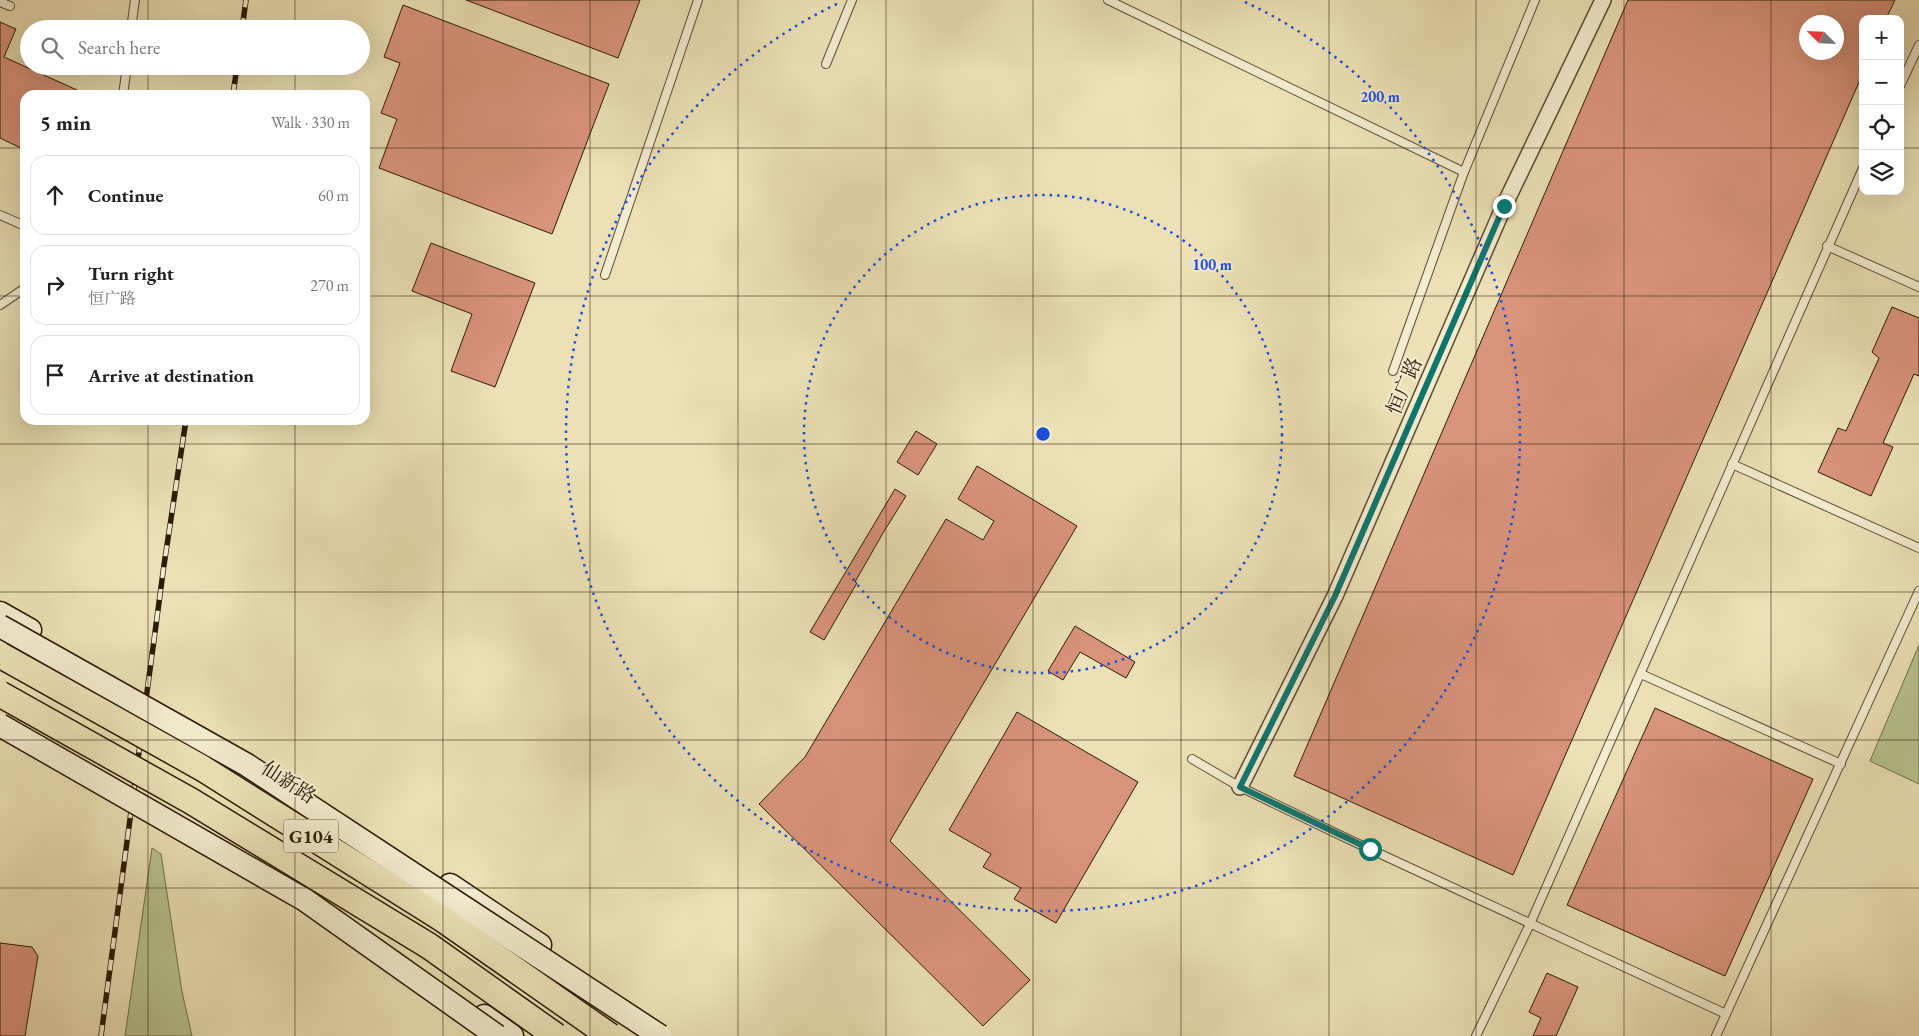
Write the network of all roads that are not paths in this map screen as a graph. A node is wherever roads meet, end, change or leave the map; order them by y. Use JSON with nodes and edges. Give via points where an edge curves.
{"nodes":[{"id":1,"x":135,"y":0,"type":"edge"},
{"id":2,"x":698,"y":0,"type":"edge"},
{"id":3,"x":852,"y":0,"type":"edge"},
{"id":4,"x":1108,"y":0,"type":"edge"},
{"id":5,"x":1535,"y":0,"type":"edge"},
{"id":6,"x":1603,"y":0,"type":"edge"},
{"id":7,"x":0,"y":2,"type":"edge"},
{"id":8,"x":10,"y":6,"type":"dead end"},
{"id":9,"x":132,"y":20,"type":"edge"},
{"id":10,"x":1919,"y":45,"type":"edge"},
{"id":11,"x":826,"y":64,"type":"dead end"},
{"id":12,"x":126,"y":75,"type":"edge"},
{"id":13,"x":1904,"y":77,"type":"edge"},
{"id":14,"x":124,"y":90,"type":"edge"},
{"id":15,"x":1464,"y":172,"type":"junction"},
{"id":16,"x":1859,"y":177,"type":"edge"},
{"id":17,"x":0,"y":216,"type":"edge"},
{"id":18,"x":20,"y":224,"type":"edge"},
{"id":19,"x":1827,"y":246,"type":"junction"},
{"id":20,"x":605,"y":275,"type":"dead end"},
{"id":21,"x":1919,"y":287,"type":"edge"},
{"id":22,"x":20,"y":291,"type":"edge"},
{"id":23,"x":0,"y":305,"type":"edge"},
{"id":24,"x":1393,"y":372,"type":"dead end"},
{"id":25,"x":1732,"y":464,"type":"junction"},
{"id":26,"x":1919,"y":548,"type":"edge"},
{"id":27,"x":1919,"y":591,"type":"edge"},
{"id":28,"x":0,"y":614,"type":"edge"},
{"id":29,"x":0,"y":626,"type":"edge"},
{"id":30,"x":0,"y":655,"type":"edge"},
{"id":31,"x":1641,"y":674,"type":"junction"},
{"id":32,"x":0,"y":694,"type":"edge"},
{"id":33,"x":0,"y":714,"type":"edge"},
{"id":34,"x":0,"y":725,"type":"edge"},
{"id":35,"x":1192,"y":759,"type":"dead end"},
{"id":36,"x":1841,"y":764,"type":"junction"},
{"id":37,"x":1240,"y":787,"type":"junction"},
{"id":38,"x":1530,"y":924,"type":"junction"},
{"id":39,"x":1726,"y":1014,"type":"junction"},
{"id":40,"x":497,"y":1036,"type":"edge"},
{"id":41,"x":512,"y":1036,"type":"edge"},
{"id":42,"x":556,"y":1036,"type":"edge"},
{"id":43,"x":610,"y":1036,"type":"edge"},
{"id":44,"x":660,"y":1036,"type":"edge"},
{"id":45,"x":667,"y":1036,"type":"edge"},
{"id":46,"x":1476,"y":1036,"type":"edge"},
{"id":47,"x":1716,"y":1036,"type":"edge"}],
"edges":[{"from":1,"to":9,"type":"lane"},
{"from":2,"to":20,"type":"lane"},
{"from":3,"to":11,"type":"lane"},
{"from":4,"to":15,"type":"lane"},
{"from":5,"to":15,"type":"lane"},
{"from":6,"to":37,"type":"street","name":"恒广路","via":[[1504,206],[1335,596]]},
{"from":7,"to":8,"type":"lane"},
{"from":10,"to":13,"type":"lane"},
{"from":12,"to":14,"type":"lane"},
{"from":15,"to":24,"type":"lane"},
{"from":16,"to":19,"type":"lane"},
{"from":17,"to":18,"type":"lane"},
{"from":19,"to":21,"type":"lane"},
{"from":19,"to":25,"type":"lane"},
{"from":22,"to":23,"type":"lane"},
{"from":25,"to":26,"type":"lane"},
{"from":25,"to":31,"type":"lane"},
{"from":27,"to":36,"type":"lane"},
{"from":28,"to":45,"type":"main road","name":"仙新路","via":[[226,742],[507,922]]},
{"from":29,"to":44,"type":"main road","name":"仙新路","bridge":true,"via":[[247,765]]},
{"from":30,"to":43,"type":"main road","name":"仙新路","number":"G104","bridge":true,"via":[[202,768],[444,920]]},
{"from":31,"to":36,"type":"lane"},
{"from":31,"to":38,"type":"lane"},
{"from":32,"to":42,"type":"main road","bridge":true,"via":[[192,801],[429,946]]},
{"from":33,"to":41,"type":"main road","via":[[227,843],[319,900]]},
{"from":34,"to":40,"type":"main road","bridge":true,"via":[[305,900]]},
{"from":35,"to":37,"type":"lane"},
{"from":36,"to":39,"type":"lane"},
{"from":37,"to":38,"type":"lane"},
{"from":38,"to":39,"type":"lane"},
{"from":38,"to":46,"type":"lane"},
{"from":39,"to":47,"type":"lane"}]}
